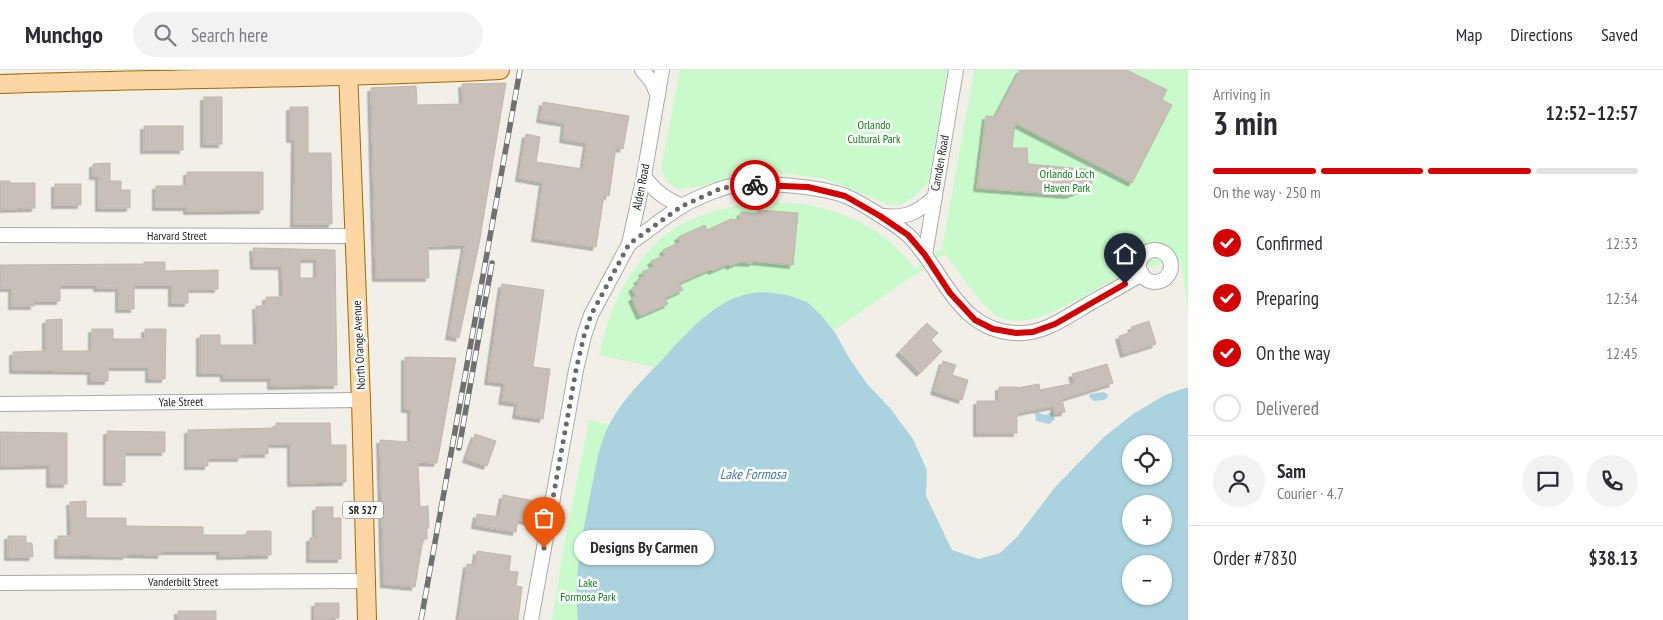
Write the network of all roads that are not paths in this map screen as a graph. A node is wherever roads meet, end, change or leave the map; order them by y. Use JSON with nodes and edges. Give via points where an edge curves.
{"nodes":[{"id":1,"x":106,"y":70,"type":"edge"},
{"id":2,"x":500,"y":70,"type":"edge"},
{"id":3,"x":642,"y":70,"type":"edge"},
{"id":4,"x":662,"y":70,"type":"edge"},
{"id":5,"x":956,"y":70,"type":"edge"},
{"id":6,"x":348,"y":73,"type":"edge"},
{"id":7,"x":138,"y":75,"type":"edge"},
{"id":8,"x":62,"y":82,"type":"junction"},
{"id":9,"x":0,"y":84,"type":"edge"},
{"id":10,"x":658,"y":96,"type":"junction"},
{"id":11,"x":644,"y":176,"type":"junction"},
{"id":12,"x":935,"y":197,"type":"junction"},
{"id":13,"x":682,"y":206,"type":"junction"},
{"id":14,"x":880,"y":216,"type":"junction"},
{"id":15,"x":0,"y":235,"type":"edge"},
{"id":16,"x":354,"y":236,"type":"junction"},
{"id":17,"x":629,"y":244,"type":"junction"},
{"id":18,"x":925,"y":255,"type":"junction"},
{"id":19,"x":1142,"y":274,"type":"dead end"},
{"id":20,"x":361,"y":400,"type":"junction"},
{"id":21,"x":0,"y":404,"type":"edge"},
{"id":22,"x":365,"y":581,"type":"junction"},
{"id":23,"x":0,"y":583,"type":"edge"},
{"id":24,"x":367,"y":620,"type":"edge"},
{"id":25,"x":531,"y":620,"type":"edge"}],
"edges":[{"from":1,"to":8,"type":"main road"},
{"from":2,"to":6,"type":"main road"},
{"from":3,"to":10,"type":"street"},
{"from":4,"to":10,"type":"street","name":"Alden Road"},
{"from":5,"to":12,"type":"street","name":"Camden Road"},
{"from":6,"to":7,"type":"main road"},
{"from":6,"to":16,"type":"main road","name":"North Orange Avenue","number":"SR 527"},
{"from":7,"to":8,"type":"main road"},
{"from":8,"to":9,"type":"main road"},
{"from":10,"to":11,"type":"street","name":"Alden Road"},
{"from":11,"to":13,"type":"street","via":[[661,196]]},
{"from":11,"to":17,"type":"street","name":"Alden Road"},
{"from":12,"to":14,"type":"street","via":[[910,214]]},
{"from":12,"to":18,"type":"street","name":"Camden Road"},
{"from":13,"to":14,"type":"street","via":[[722,188],[773,185],[808,187],[845,196]]},
{"from":13,"to":17,"type":"street"},
{"from":14,"to":18,"type":"street","via":[[908,235]]},
{"from":15,"to":16,"type":"street","name":"Harvard Street"},
{"from":16,"to":20,"type":"main road","name":"North Orange Avenue","number":"SR 527"},
{"from":17,"to":25,"type":"street","name":"Alden Road","via":[[591,315],[584,336]]},
{"from":18,"to":19,"type":"street","via":[[950,293],[975,320],[993,329],[1016,333],[1033,332],[1055,324]]},
{"from":20,"to":21,"type":"street","name":"Yale Street"},
{"from":20,"to":22,"type":"main road","name":"North Orange Avenue","number":"SR 527"},
{"from":22,"to":23,"type":"street","name":"Vanderbilt Street"},
{"from":22,"to":24,"type":"main road","name":"North Orange Avenue","number":"SR 527"}]}
